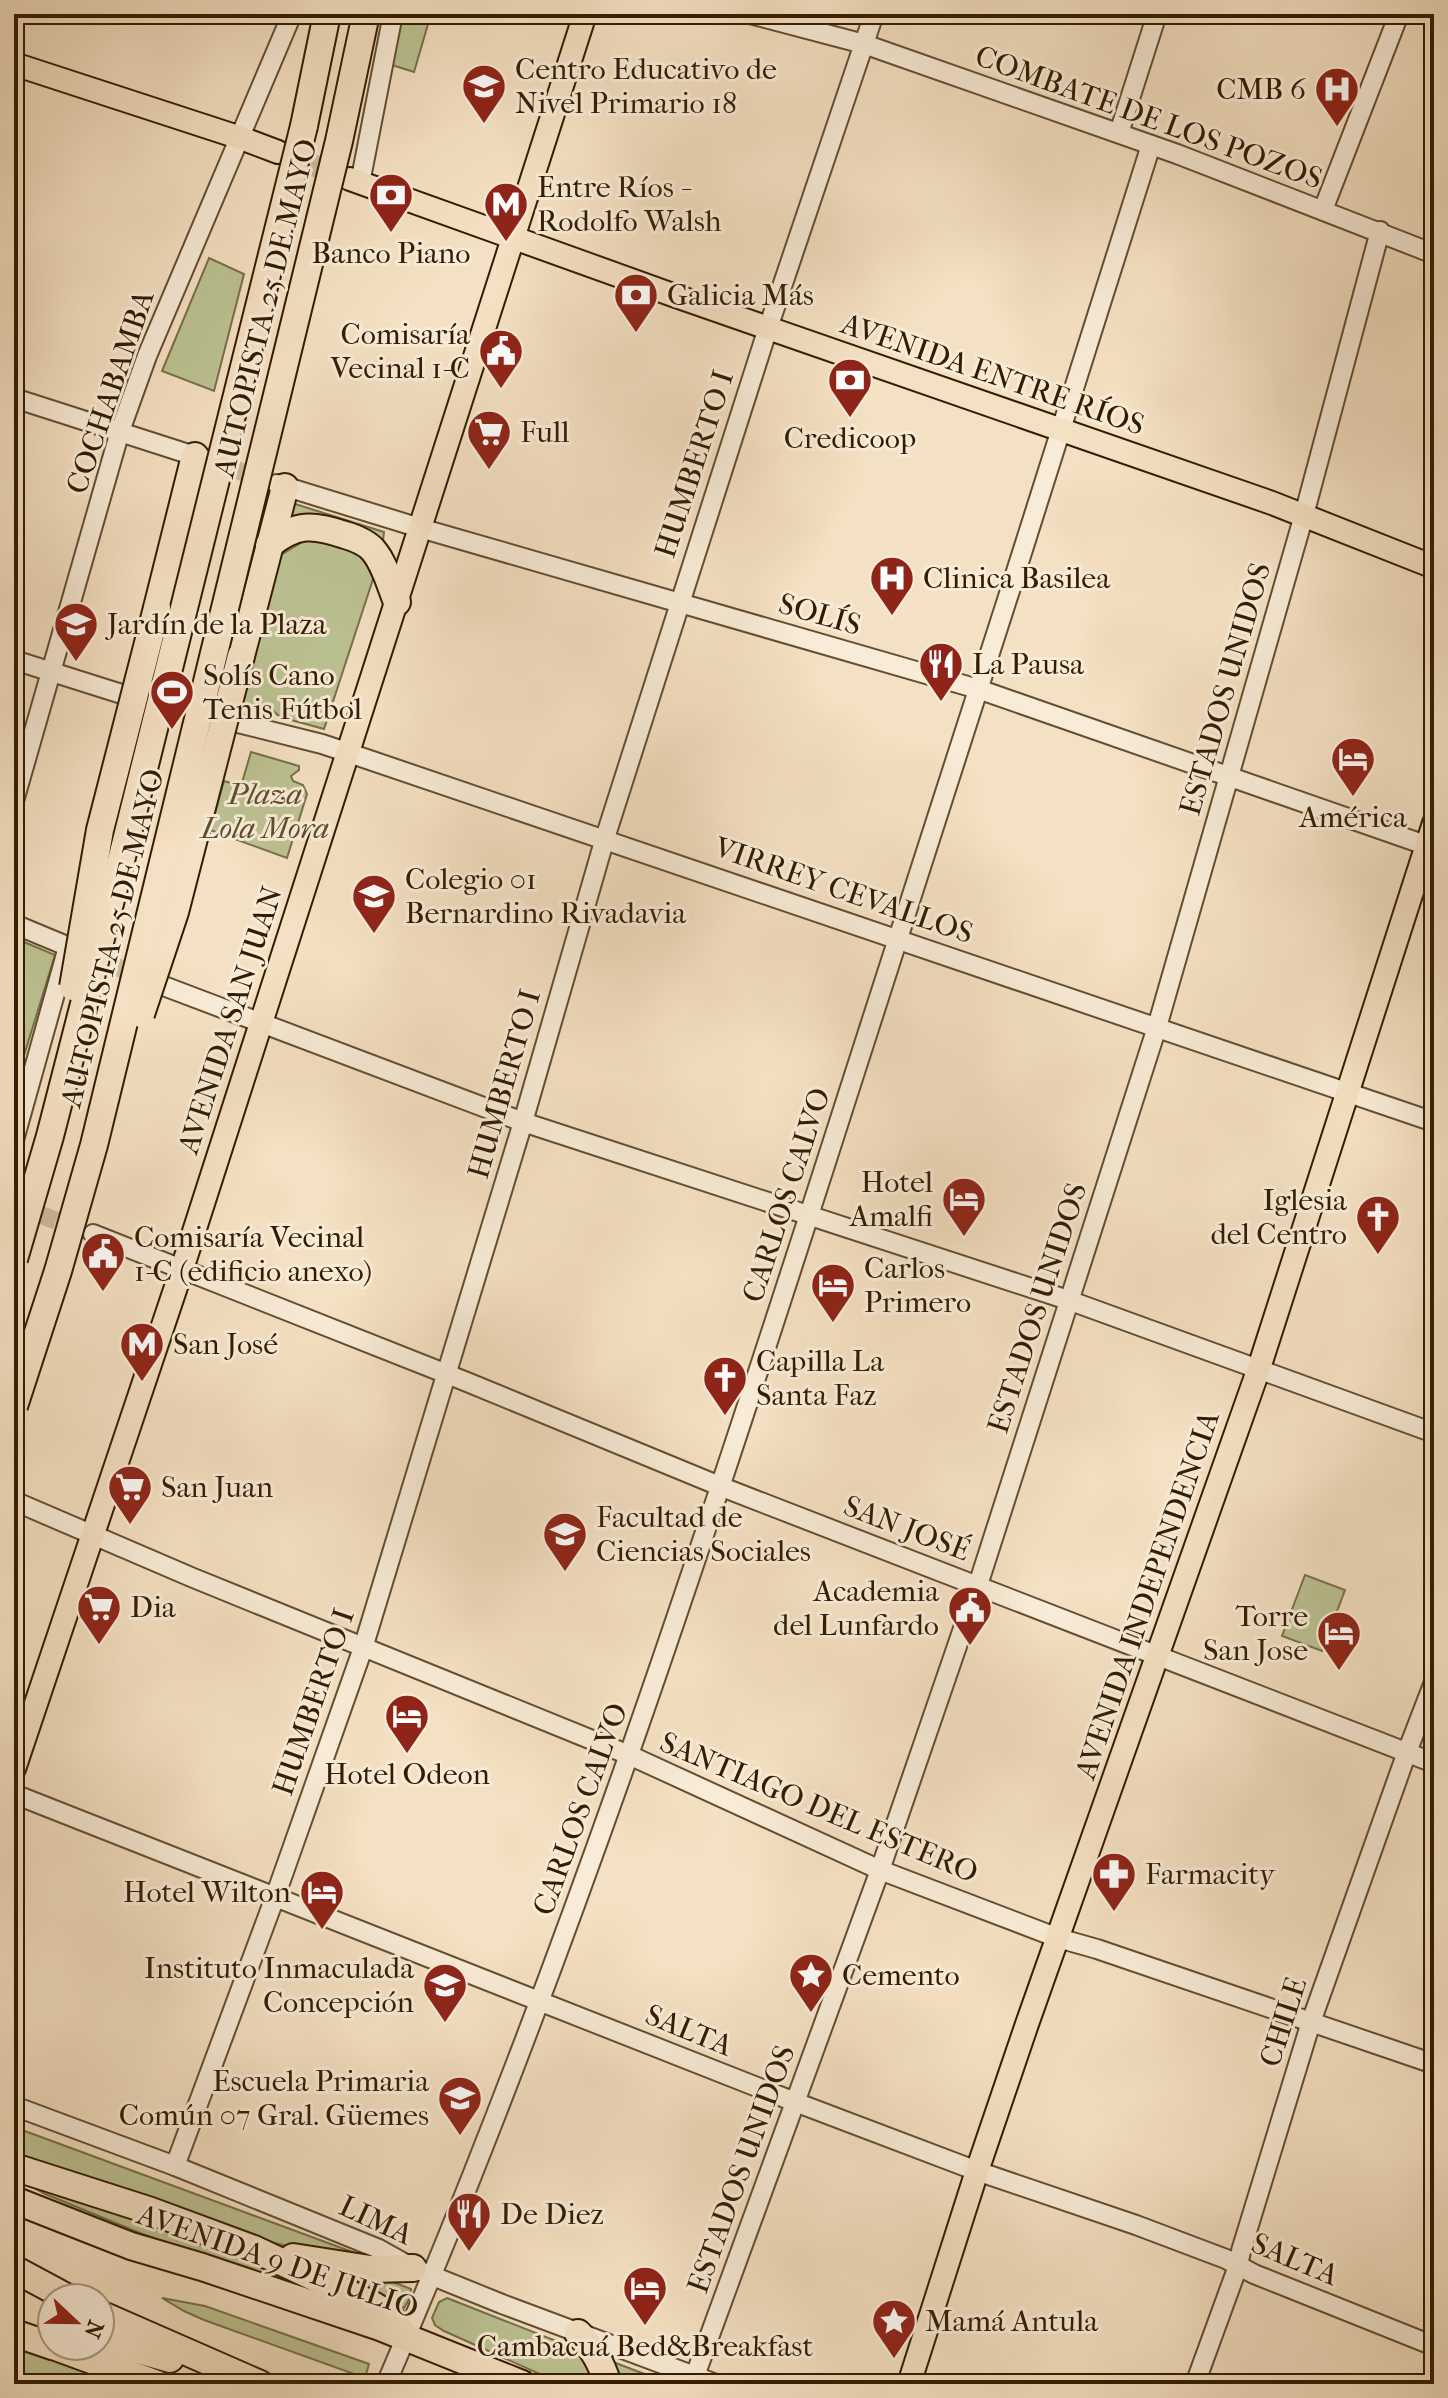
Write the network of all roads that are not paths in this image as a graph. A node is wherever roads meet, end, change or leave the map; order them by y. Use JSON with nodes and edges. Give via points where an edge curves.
{"nodes":[{"id":1,"x":292,"y":14,"type":"edge"},
{"id":2,"x":327,"y":14,"type":"edge"},
{"id":3,"x":366,"y":14,"type":"edge"},
{"id":4,"x":393,"y":14,"type":"edge"},
{"id":5,"x":585,"y":14,"type":"edge"},
{"id":6,"x":750,"y":14,"type":"edge"},
{"id":7,"x":874,"y":14,"type":"edge"},
{"id":8,"x":1157,"y":14,"type":"edge"},
{"id":9,"x":1399,"y":14,"type":"edge"},
{"id":10,"x":864,"y":44,"type":"junction"},
{"id":11,"x":14,"y":64,"type":"edge"},
{"id":12,"x":1119,"y":133,"type":"junction"},
{"id":13,"x":241,"y":138,"type":"junction"},
{"id":14,"x":1151,"y":145,"type":"junction"},
{"id":15,"x":278,"y":152,"type":"tunnel mouth"},
{"id":16,"x":355,"y":181,"type":"joint"},
{"id":17,"x":1323,"y":210,"type":"junction"},
{"id":18,"x":1380,"y":231,"type":"junction"},
{"id":19,"x":514,"y":236,"type":"junction"},
{"id":20,"x":1434,"y":254,"type":"edge"},
{"id":21,"x":768,"y":328,"type":"junction"},
{"id":22,"x":14,"y":398,"type":"edge"},
{"id":23,"x":1063,"y":429,"type":"junction"},
{"id":24,"x":120,"y":431,"type":"junction"},
{"id":25,"x":200,"y":458,"type":"joint"},
{"id":26,"x":280,"y":485,"type":"joint"},
{"id":27,"x":1304,"y":515,"type":"junction"},
{"id":28,"x":420,"y":528,"type":"junction"},
{"id":29,"x":269,"y":545,"type":"junction"},
{"id":30,"x":1434,"y":567,"type":"edge"},
{"id":31,"x":397,"y":602,"type":"junction"},
{"id":32,"x":679,"y":603,"type":"junction"},
{"id":33,"x":14,"y":660,"type":"edge"},
{"id":34,"x":51,"y":673,"type":"junction"},
{"id":35,"x":978,"y":689,"type":"junction"},
{"id":36,"x":128,"y":696,"type":"tunnel mouth"},
{"id":37,"x":234,"y":722,"type":"dead end"},
{"id":38,"x":349,"y":753,"type":"junction"},
{"id":39,"x":1230,"y":777,"type":"junction"},
{"id":40,"x":14,"y":801,"type":"edge"},
{"id":41,"x":1434,"y":823,"type":"edge"},
{"id":42,"x":605,"y":838,"type":"junction"},
{"id":43,"x":1430,"y":846,"type":"edge"},
{"id":44,"x":14,"y":924,"type":"edge"},
{"id":45,"x":898,"y":938,"type":"junction"},
{"id":46,"x":161,"y":985,"type":"tunnel mouth"},
{"id":47,"x":262,"y":1023,"type":"junction"},
{"id":48,"x":1157,"y":1027,"type":"junction"},
{"id":49,"x":1347,"y":1092,"type":"junction"},
{"id":50,"x":523,"y":1122,"type":"junction"},
{"id":51,"x":1434,"y":1122,"type":"edge"},
{"id":52,"x":50,"y":1136,"type":"junction"},
{"id":53,"x":14,"y":1140,"type":"edge"},
{"id":54,"x":94,"y":1145,"type":"junction"},
{"id":55,"x":809,"y":1217,"type":"junction"},
{"id":56,"x":93,"y":1234,"type":"tunnel mouth"},
{"id":57,"x":14,"y":1259,"type":"edge"},
{"id":58,"x":182,"y":1269,"type":"junction"},
{"id":59,"x":1068,"y":1300,"type":"junction"},
{"id":60,"x":1259,"y":1368,"type":"junction"},
{"id":61,"x":446,"y":1373,"type":"junction"},
{"id":62,"x":14,"y":1406,"type":"edge"},
{"id":63,"x":1434,"y":1433,"type":"edge"},
{"id":64,"x":722,"y":1487,"type":"junction"},
{"id":65,"x":14,"y":1501,"type":"edge"},
{"id":66,"x":94,"y":1535,"type":"junction"},
{"id":67,"x":978,"y":1585,"type":"junction"},
{"id":68,"x":363,"y":1648,"type":"junction"},
{"id":69,"x":1158,"y":1655,"type":"junction"},
{"id":70,"x":1434,"y":1682,"type":"edge"},
{"id":71,"x":1407,"y":1752,"type":"junction"},
{"id":72,"x":629,"y":1755,"type":"junction"},
{"id":73,"x":1434,"y":1763,"type":"edge"},
{"id":74,"x":14,"y":1769,"type":"edge"},
{"id":75,"x":14,"y":1794,"type":"edge"},
{"id":76,"x":880,"y":1870,"type":"junction"},
{"id":77,"x":275,"y":1897,"type":"junction"},
{"id":78,"x":1058,"y":1938,"type":"junction"},
{"id":79,"x":541,"y":2001,"type":"junction"},
{"id":80,"x":1311,"y":2022,"type":"junction"},
{"id":81,"x":1434,"y":2064,"type":"edge"},
{"id":82,"x":795,"y":2102,"type":"junction"},
{"id":83,"x":14,"y":2106,"type":"edge"},
{"id":84,"x":175,"y":2166,"type":"junction"},
{"id":85,"x":14,"y":2167,"type":"edge"},
{"id":86,"x":977,"y":2171,"type":"junction"},
{"id":87,"x":14,"y":2200,"type":"edge"},
{"id":88,"x":254,"y":2249,"type":"junction"},
{"id":89,"x":1238,"y":2266,"type":"junction"},
{"id":90,"x":14,"y":2269,"type":"edge"},
{"id":91,"x":423,"y":2272,"type":"junction"},
{"id":92,"x":38,"y":2282,"type":"edge"},
{"id":93,"x":14,"y":2315,"type":"edge"},
{"id":94,"x":36,"y":2321,"type":"edge"},
{"id":95,"x":116,"y":2321,"type":"edge"},
{"id":96,"x":14,"y":2333,"type":"edge"},
{"id":97,"x":578,"y":2333,"type":"junction"},
{"id":98,"x":406,"y":2337,"type":"junction"},
{"id":99,"x":36,"y":2340,"type":"edge"},
{"id":100,"x":116,"y":2344,"type":"edge"},
{"id":101,"x":1434,"y":2346,"type":"edge"},
{"id":102,"x":96,"y":2362,"type":"edge"},
{"id":103,"x":693,"y":2380,"type":"edge"},
{"id":104,"x":156,"y":2384,"type":"edge"},
{"id":105,"x":259,"y":2384,"type":"edge"},
{"id":106,"x":386,"y":2384,"type":"edge"},
{"id":107,"x":522,"y":2384,"type":"edge"},
{"id":108,"x":608,"y":2384,"type":"edge"},
{"id":109,"x":716,"y":2384,"type":"edge"},
{"id":110,"x":909,"y":2384,"type":"edge"},
{"id":111,"x":1195,"y":2384,"type":"edge"}],
"edges":[{"from":1,"to":13,"type":"street","name":"COCHABAMBA"},
{"from":2,"to":52,"type":"highway","name":"AUTOPISTA 25 DE MAYO","bridge":true,"via":[[304,126]]},
{"from":3,"to":54,"type":"highway","name":"AUTOPISTA 25 DE MAYO","bridge":true},
{"from":4,"to":16,"type":"street"},
{"from":5,"to":19,"type":"main road","name":"AVENIDA SAN JUAN"},
{"from":6,"to":10,"type":"street","name":"COMBATE DE LOS POZOS"},
{"from":7,"to":10,"type":"street","name":"HUMBERTO I"},
{"from":8,"to":12,"type":"street"},
{"from":9,"to":17,"type":"street"},
{"from":10,"to":12,"type":"street","name":"COMBATE DE LOS POZOS"},
{"from":10,"to":21,"type":"street","name":"HUMBERTO I"},
{"from":11,"to":13,"type":"main road"},
{"from":12,"to":14,"type":"street","name":"COMBATE DE LOS POZOS"},
{"from":13,"to":15,"type":"main road"},
{"from":13,"to":24,"type":"street","name":"COCHABAMBA"},
{"from":14,"to":17,"type":"street","name":"COMBATE DE LOS POZOS"},
{"from":14,"to":23,"type":"street","name":"CARLOS CALVO"},
{"from":16,"to":19,"type":"main road","name":"AVENIDA ENTRE RÍOS"},
{"from":17,"to":18,"type":"street","name":"COMBATE DE LOS POZOS"},
{"from":18,"to":20,"type":"street","name":"COMBATE DE LOS POZOS"},
{"from":18,"to":27,"type":"street","name":"ESTADOS UNIDOS"},
{"from":19,"to":21,"type":"main road","name":"AVENIDA ENTRE RÍOS"},
{"from":19,"to":28,"type":"main road","name":"AVENIDA SAN JUAN"},
{"from":21,"to":23,"type":"main road","name":"AVENIDA ENTRE RÍOS"},
{"from":21,"to":32,"type":"street","name":"HUMBERTO I"},
{"from":22,"to":24,"type":"street"},
{"from":23,"to":27,"type":"main road","name":"AVENIDA ENTRE RÍOS"},
{"from":23,"to":35,"type":"street","name":"CARLOS CALVO"},
{"from":24,"to":25,"type":"street"},
{"from":24,"to":34,"type":"street","name":"COCHABAMBA"},
{"from":25,"to":52,"type":"highway","bridge":true,"via":[[100,830]]},
{"from":26,"to":28,"type":"street","name":"SOLÍS"},
{"from":26,"to":29,"type":"highway"},
{"from":27,"to":30,"type":"main road","name":"AVENIDA ENTRE RÍOS"},
{"from":27,"to":39,"type":"street","name":"ESTADOS UNIDOS"},
{"from":28,"to":31,"type":"main road","name":"AVENIDA SAN JUAN"},
{"from":28,"to":32,"type":"street","name":"SOLÍS"},
{"from":29,"to":31,"type":"highway","via":[[288,531],[307,527],[358,540],[380,561]]},
{"from":29,"to":54,"type":"highway","bridge":true,"via":[[167,937]]},
{"from":31,"to":38,"type":"main road","name":"AVENIDA SAN JUAN"},
{"from":32,"to":35,"type":"street","name":"SOLÍS"},
{"from":32,"to":42,"type":"street","name":"HUMBERTO I"},
{"from":33,"to":34,"type":"street"},
{"from":34,"to":36,"type":"street"},
{"from":34,"to":40,"type":"street","name":"COCHABAMBA"},
{"from":35,"to":39,"type":"street","name":"SOLÍS"},
{"from":35,"to":45,"type":"street","name":"CARLOS CALVO"},
{"from":37,"to":38,"type":"street","name":"VIRREY CEVALLOS"},
{"from":38,"to":42,"type":"street","name":"VIRREY CEVALLOS"},
{"from":38,"to":47,"type":"main road","name":"AVENIDA SAN JUAN"},
{"from":39,"to":43,"type":"street","name":"SOLÍS"},
{"from":39,"to":48,"type":"street","name":"ESTADOS UNIDOS"},
{"from":41,"to":43,"type":"main road","name":"AVENIDA INDEPENDENCIA"},
{"from":42,"to":45,"type":"street","name":"VIRREY CEVALLOS"},
{"from":42,"to":50,"type":"street","name":"HUMBERTO I"},
{"from":43,"to":49,"type":"main road","name":"AVENIDA INDEPENDENCIA"},
{"from":44,"to":53,"type":"street","via":[[71,948]]},
{"from":45,"to":48,"type":"street","name":"VIRREY CEVALLOS"},
{"from":45,"to":55,"type":"street","name":"CARLOS CALVO"},
{"from":46,"to":47,"type":"street"},
{"from":47,"to":50,"type":"street"},
{"from":47,"to":58,"type":"main road","name":"AVENIDA SAN JUAN"},
{"from":48,"to":49,"type":"street","name":"VIRREY CEVALLOS"},
{"from":48,"to":59,"type":"street","name":"ESTADOS UNIDOS"},
{"from":49,"to":51,"type":"street","name":"VIRREY CEVALLOS"},
{"from":49,"to":60,"type":"main road","name":"AVENIDA INDEPENDENCIA"},
{"from":50,"to":55,"type":"street"},
{"from":50,"to":61,"type":"street","name":"HUMBERTO I"},
{"from":52,"to":57,"type":"highway","name":"AUTOPISTA 25 DE MAYO","bridge":true},
{"from":54,"to":62,"type":"highway","name":"AUTOPISTA 25 DE MAYO","bridge":true},
{"from":55,"to":59,"type":"street"},
{"from":55,"to":64,"type":"street","name":"CARLOS CALVO"},
{"from":56,"to":58,"type":"street","name":"SAN JOSÉ"},
{"from":58,"to":61,"type":"street","name":"SAN JOSÉ"},
{"from":58,"to":66,"type":"main road","name":"AVENIDA SAN JUAN"},
{"from":59,"to":60,"type":"street"},
{"from":59,"to":67,"type":"street","name":"ESTADOS UNIDOS"},
{"from":60,"to":63,"type":"street"},
{"from":60,"to":69,"type":"main road","name":"AVENIDA INDEPENDENCIA"},
{"from":61,"to":64,"type":"street","name":"SAN JOSÉ"},
{"from":61,"to":68,"type":"street","name":"HUMBERTO I"},
{"from":64,"to":67,"type":"street","name":"SAN JOSÉ"},
{"from":64,"to":72,"type":"street","name":"CARLOS CALVO"},
{"from":65,"to":66,"type":"street","name":"SANTIAGO DEL ESTERO"},
{"from":66,"to":68,"type":"street","name":"SANTIAGO DEL ESTERO"},
{"from":66,"to":74,"type":"main road","name":"AVENIDA SAN JUAN"},
{"from":67,"to":69,"type":"street","name":"SAN JOSÉ"},
{"from":67,"to":76,"type":"street","name":"ESTADOS UNIDOS"},
{"from":68,"to":72,"type":"street","name":"SANTIAGO DEL ESTERO"},
{"from":68,"to":77,"type":"street","name":"HUMBERTO I"},
{"from":69,"to":71,"type":"street","name":"SAN JOSÉ"},
{"from":69,"to":78,"type":"main road","name":"AVENIDA INDEPENDENCIA"},
{"from":70,"to":71,"type":"street","name":"CHILE"},
{"from":71,"to":73,"type":"street","name":"SAN JOSÉ"},
{"from":71,"to":80,"type":"street","name":"CHILE"},
{"from":72,"to":76,"type":"street","name":"SANTIAGO DEL ESTERO"},
{"from":72,"to":79,"type":"street","name":"CARLOS CALVO"},
{"from":75,"to":77,"type":"street","name":"SALTA"},
{"from":76,"to":78,"type":"street","name":"SANTIAGO DEL ESTERO"},
{"from":76,"to":82,"type":"street","name":"ESTADOS UNIDOS"},
{"from":77,"to":79,"type":"street","name":"SALTA"},
{"from":77,"to":84,"type":"street","name":"HUMBERTO I"},
{"from":78,"to":80,"type":"street","name":"SANTIAGO DEL ESTERO"},
{"from":78,"to":86,"type":"main road","name":"AVENIDA INDEPENDENCIA"},
{"from":79,"to":82,"type":"street","name":"SALTA"},
{"from":79,"to":91,"type":"street","name":"CARLOS CALVO"},
{"from":80,"to":81,"type":"street","name":"SANTIAGO DEL ESTERO"},
{"from":80,"to":89,"type":"street","name":"CHILE"},
{"from":82,"to":86,"type":"street","name":"SALTA"},
{"from":82,"to":103,"type":"street","name":"ESTADOS UNIDOS"},
{"from":83,"to":84,"type":"street","name":"LIMA"},
{"from":84,"to":91,"type":"street","name":"LIMA"},
{"from":85,"to":88,"type":"highway"},
{"from":86,"to":89,"type":"street","name":"SALTA"},
{"from":86,"to":110,"type":"main road","name":"AVENIDA INDEPENDENCIA"},
{"from":87,"to":98,"type":"highway","name":"AVENIDA 9 DE JULIO","via":[[131,2246]]},
{"from":88,"to":91,"type":"highway","via":[[370,2269]]},
{"from":88,"to":98,"type":"highway","via":[[373,2305]]},
{"from":89,"to":101,"type":"street","name":"SALTA"},
{"from":89,"to":111,"type":"street","name":"CHILE"},
{"from":90,"to":92,"type":"highway"},
{"from":91,"to":97,"type":"street","name":"LIMA"},
{"from":91,"to":98,"type":"street","name":"CARLOS CALVO"},
{"from":93,"to":94,"type":"highway"},
{"from":95,"to":105,"type":"highway"},
{"from":96,"to":99,"type":"highway"},
{"from":97,"to":103,"type":"street","name":"LIMA"},
{"from":97,"to":108,"type":"highway","via":[[599,2358]]},
{"from":98,"to":106,"type":"street","name":"CARLOS CALVO"},
{"from":98,"to":107,"type":"highway","name":"AVENIDA 9 DE JULIO"},
{"from":100,"to":105,"type":"highway"},
{"from":102,"to":104,"type":"highway"},
{"from":103,"to":109,"type":"street","name":"LIMA"}]}
